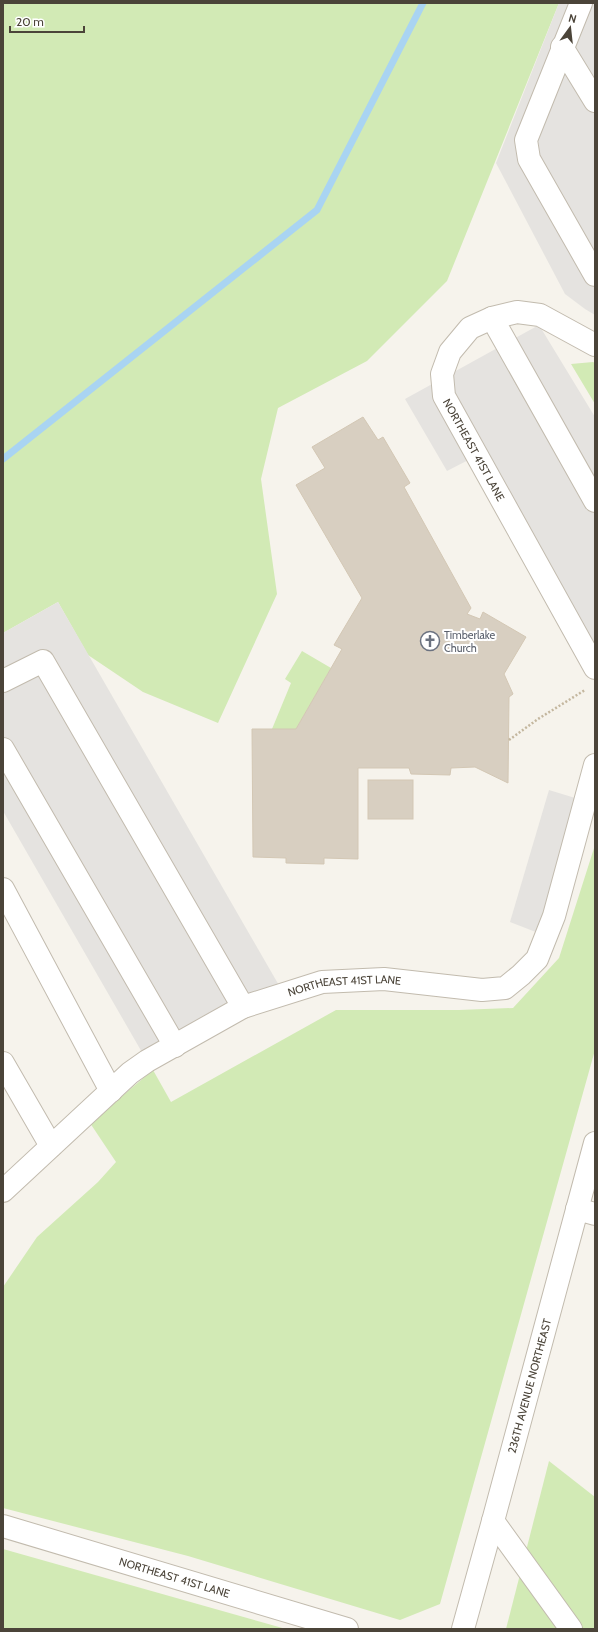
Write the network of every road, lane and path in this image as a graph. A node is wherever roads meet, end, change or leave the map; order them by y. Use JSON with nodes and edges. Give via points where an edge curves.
{"nodes":[{"id":1,"x":581,"y":3,"type":"edge"},
{"id":2,"x":562,"y":47,"type":"junction"},
{"id":3,"x":595,"y":101,"type":"edge"},
{"id":4,"x":595,"y":275,"type":"edge"},
{"id":5,"x":492,"y":318,"type":"junction"},
{"id":6,"x":595,"y":345,"type":"edge"},
{"id":7,"x":595,"y":501,"type":"edge"},
{"id":8,"x":595,"y":668,"type":"edge"},
{"id":9,"x":3,"y":681,"type":"edge"},
{"id":10,"x":587,"y":688,"type":"dead end"},
{"id":11,"x":509,"y":740,"type":"dead end"},
{"id":12,"x":3,"y":749,"type":"edge"},
{"id":13,"x":595,"y":765,"type":"edge"},
{"id":14,"x":3,"y":889,"type":"edge"},
{"id":15,"x":243,"y":1007,"type":"junction"},
{"id":16,"x":175,"y":1046,"type":"junction"},
{"id":17,"x":3,"y":1063,"type":"edge"},
{"id":18,"x":111,"y":1091,"type":"junction"},
{"id":19,"x":595,"y":1143,"type":"edge"},
{"id":20,"x":51,"y":1146,"type":"junction"},
{"id":21,"x":3,"y":1191,"type":"edge"},
{"id":22,"x":586,"y":1211,"type":"edge"},
{"id":23,"x":493,"y":1521,"type":"junction"},
{"id":24,"x":3,"y":1526,"type":"edge"},
{"id":25,"x":347,"y":1629,"type":"edge"},
{"id":26,"x":462,"y":1629,"type":"edge"},
{"id":27,"x":571,"y":1629,"type":"edge"}],
"edges":[{"from":1,"to":2,"type":"street"},
{"from":2,"to":3,"type":"street"},
{"from":2,"to":4,"type":"street","via":[[526,140],[529,159]]},
{"from":5,"to":6,"type":"street","name":"NORTHEAST 41ST LANE","via":[[517,312],[540,315]]},
{"from":5,"to":7,"type":"street"},
{"from":5,"to":8,"type":"street","name":"NORTHEAST 41ST LANE","via":[[470,328],[450,352],[442,374],[444,396]]},
{"from":9,"to":15,"type":"street","via":[[43,661]]},
{"from":10,"to":11,"type":"path"},
{"from":12,"to":16,"type":"street"},
{"from":13,"to":15,"type":"street","name":"NORTHEAST 41ST LANE","via":[[554,916],[546,936],[537,958],[522,975],[505,988],[482,990],[384,979],[322,982]]},
{"from":14,"to":18,"type":"street"},
{"from":15,"to":16,"type":"street","name":"NORTHEAST 41ST LANE"},
{"from":16,"to":18,"type":"street","name":"NORTHEAST 41ST LANE","via":[[130,1073]]},
{"from":17,"to":20,"type":"street"},
{"from":18,"to":20,"type":"street","name":"NORTHEAST 41ST LANE"},
{"from":19,"to":22,"type":"street","name":"236TH AVENUE NORTHEAST"},
{"from":20,"to":21,"type":"street","name":"NORTHEAST 41ST LANE"},
{"from":22,"to":23,"type":"street","name":"236TH AVENUE NORTHEAST"},
{"from":23,"to":26,"type":"street","name":"236TH AVENUE NORTHEAST"},
{"from":23,"to":27,"type":"street"},
{"from":24,"to":25,"type":"street","name":"NORTHEAST 41ST LANE"}]}
